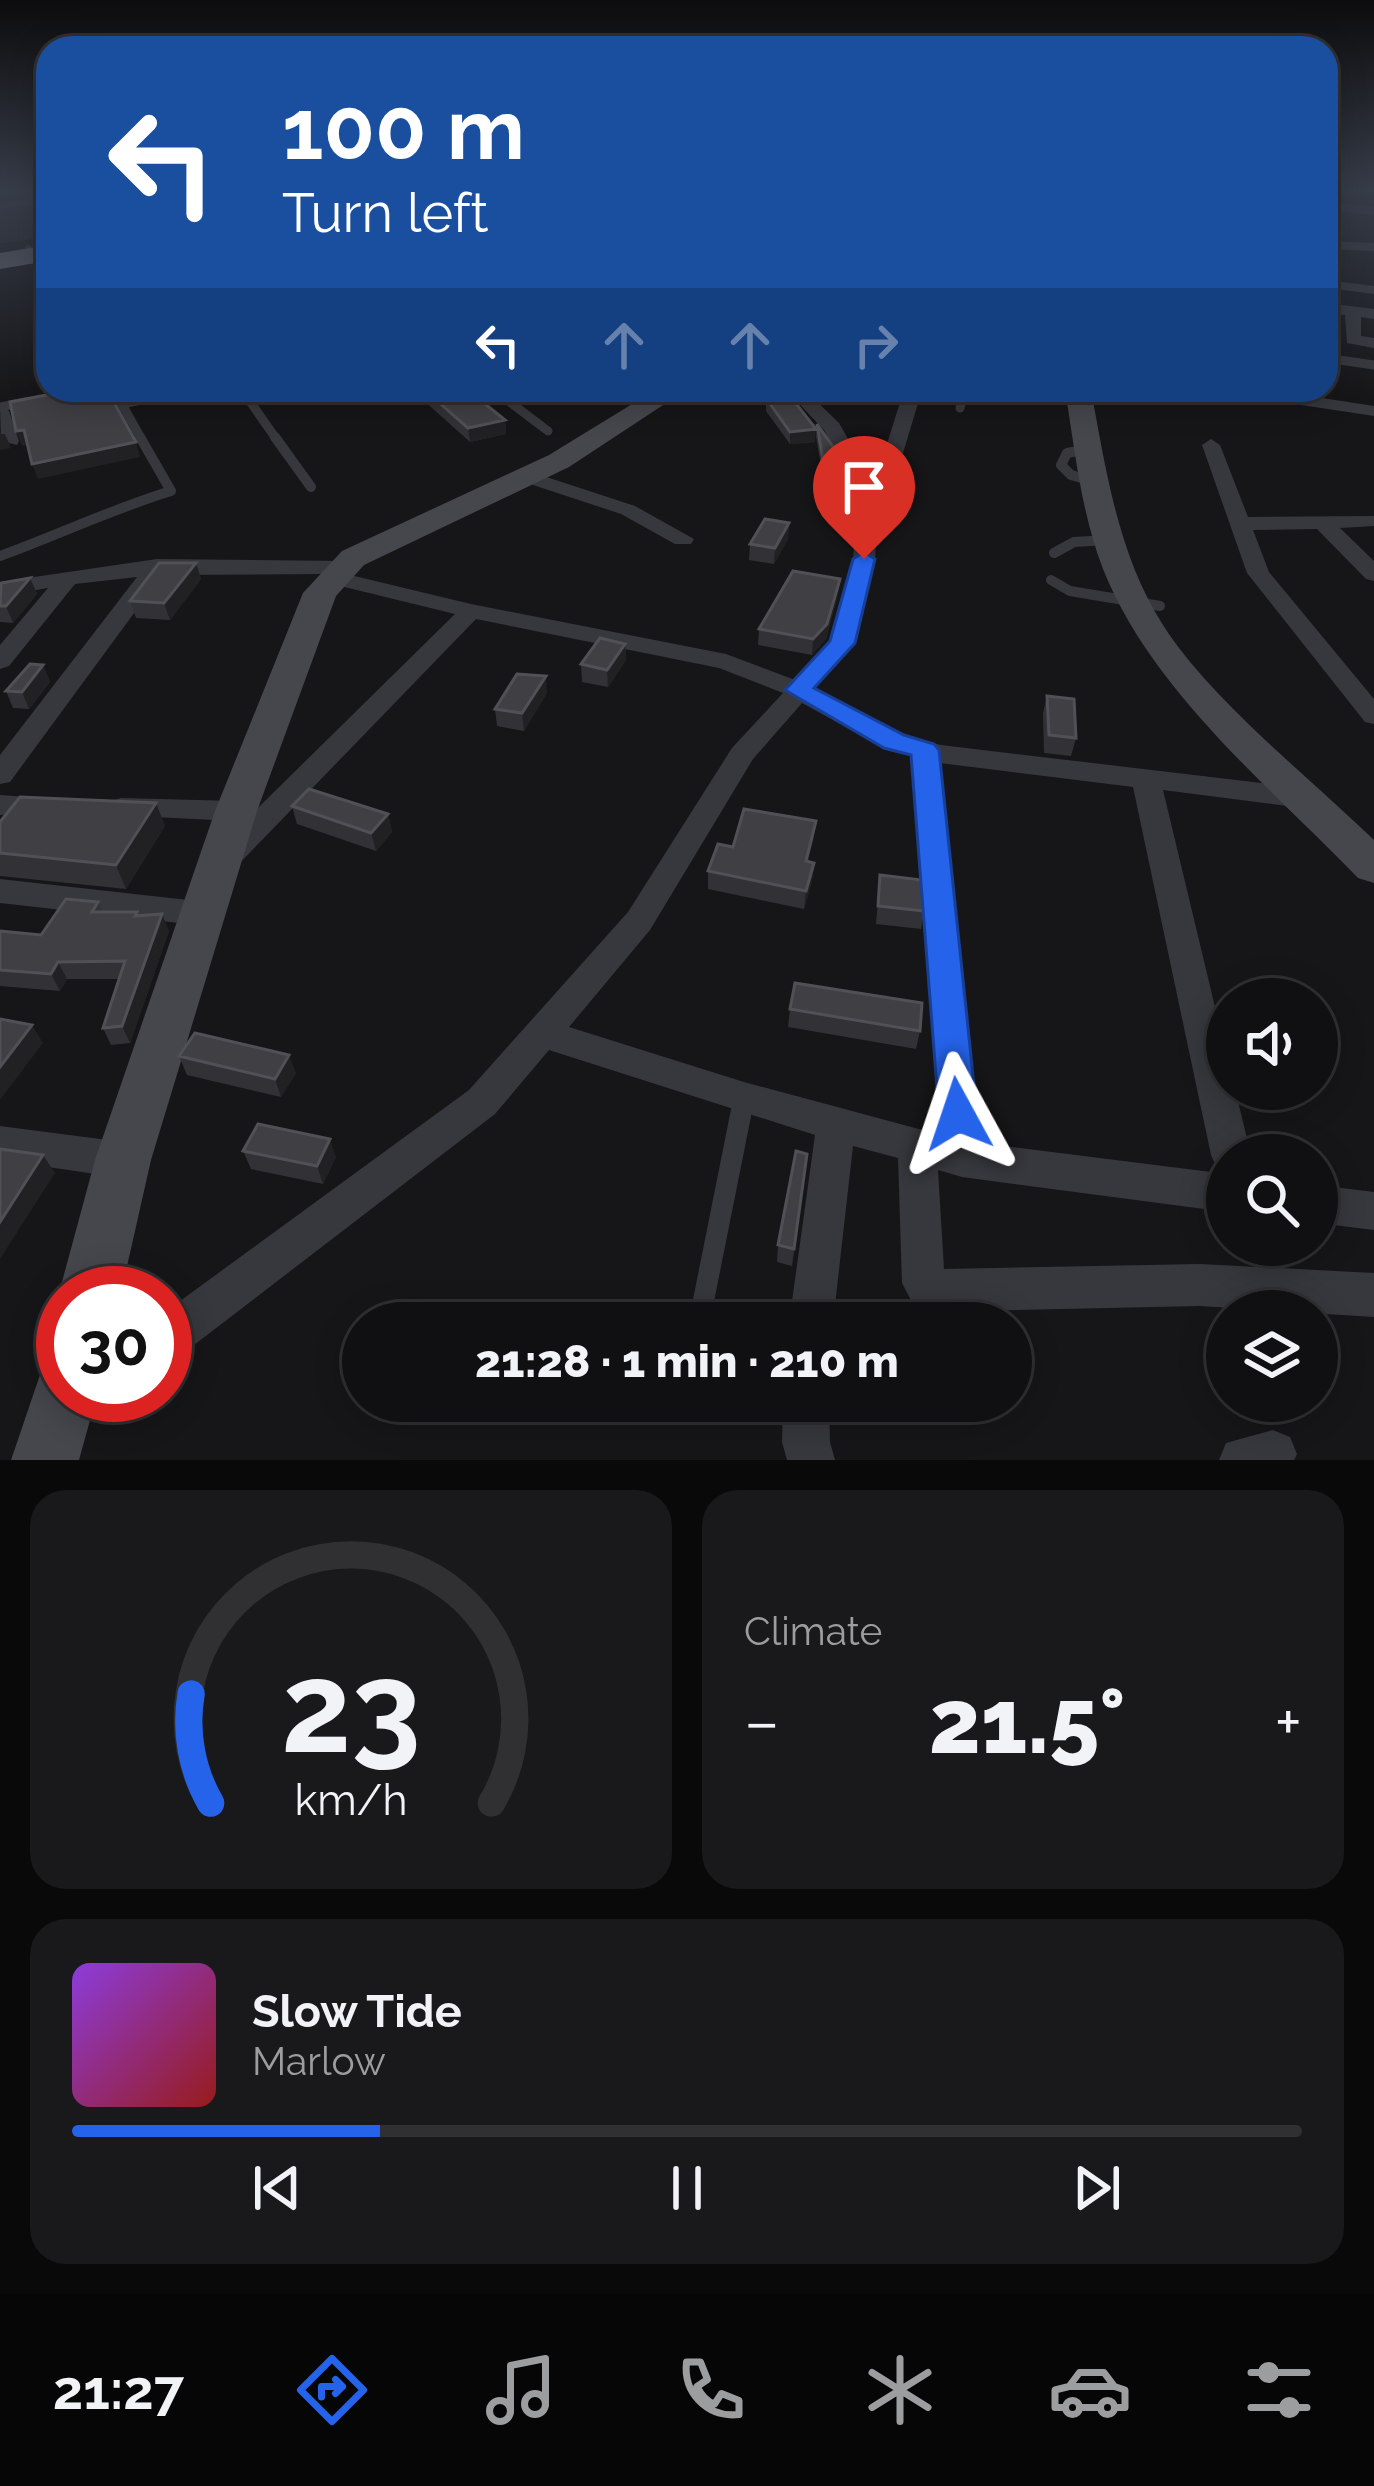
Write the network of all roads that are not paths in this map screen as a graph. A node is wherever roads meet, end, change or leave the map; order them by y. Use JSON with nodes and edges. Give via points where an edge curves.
{"nodes":[{"id":1,"x":1338,"y":286,"type":"edge"},
{"id":2,"x":1374,"y":290,"type":"edge"},
{"id":3,"x":1338,"y":309,"type":"edge"},
{"id":4,"x":1353,"y":311,"type":"junction"},
{"id":5,"x":1374,"y":314,"type":"edge"},
{"id":6,"x":1374,"y":343,"type":"edge"},
{"id":7,"x":1338,"y":360,"type":"edge"},
{"id":8,"x":1374,"y":365,"type":"edge"},
{"id":9,"x":36,"y":400,"type":"edge"},
{"id":10,"x":131,"y":402,"type":"edge"},
{"id":11,"x":250,"y":402,"type":"edge"},
{"id":12,"x":510,"y":402,"type":"edge"},
{"id":13,"x":654,"y":402,"type":"edge"},
{"id":14,"x":807,"y":402,"type":"edge"},
{"id":15,"x":910,"y":402,"type":"edge"},
{"id":16,"x":962,"y":402,"type":"edge"},
{"id":17,"x":1080,"y":402,"type":"edge"},
{"id":18,"x":1098,"y":402,"type":"edge"},
{"id":19,"x":1316,"y":402,"type":"edge"},
{"id":20,"x":122,"y":404,"type":"joint"},
{"id":21,"x":960,"y":408,"type":"dead end"},
{"id":22,"x":0,"y":409,"type":"edge"},
{"id":23,"x":1374,"y":411,"type":"edge"},
{"id":24,"x":548,"y":431,"type":"dead end"},
{"id":25,"x":10,"y":441,"type":"edge"},
{"id":26,"x":1211,"y":445,"type":"dead end"},
{"id":27,"x":525,"y":476,"type":"junction"},
{"id":28,"x":310,"y":488,"type":"dead end"},
{"id":29,"x":869,"y":494,"type":"junction"},
{"id":30,"x":1367,"y":521,"type":"dead end"},
{"id":31,"x":1322,"y":522,"type":"junction"},
{"id":32,"x":1239,"y":524,"type":"junction"},
{"id":33,"x":682,"y":539,"type":"dead end"},
{"id":34,"x":1109,"y":540,"type":"junction"},
{"id":35,"x":1054,"y":553,"type":"dead end"},
{"id":36,"x":0,"y":556,"type":"edge"},
{"id":37,"x":157,"y":566,"type":"junction"},
{"id":38,"x":337,"y":572,"type":"junction"},
{"id":39,"x":1374,"y":574,"type":"edge"},
{"id":40,"x":69,"y":577,"type":"junction"},
{"id":41,"x":1051,"y":580,"type":"dead end"},
{"id":42,"x":0,"y":589,"type":"edge"},
{"id":43,"x":1148,"y":605,"type":"junction"},
{"id":44,"x":471,"y":611,"type":"junction"},
{"id":45,"x":0,"y":661,"type":"edge"},
{"id":46,"x":798,"y":690,"type":"junction"},
{"id":47,"x":1374,"y":716,"type":"edge"},
{"id":48,"x":925,"y":750,"type":"junction"},
{"id":49,"x":0,"y":775,"type":"edge"},
{"id":50,"x":1146,"y":779,"type":"junction"},
{"id":51,"x":1303,"y":798,"type":"junction"},
{"id":52,"x":0,"y":805,"type":"edge"},
{"id":53,"x":236,"y":811,"type":"junction"},
{"id":54,"x":1374,"y":834,"type":"edge"},
{"id":55,"x":221,"y":863,"type":"junction"},
{"id":56,"x":1374,"y":867,"type":"edge"},
{"id":57,"x":0,"y":891,"type":"edge"},
{"id":58,"x":206,"y":914,"type":"junction"},
{"id":59,"x":542,"y":1033,"type":"junction"},
{"id":60,"x":744,"y":1098,"type":"junction"},
{"id":61,"x":836,"y":1124,"type":"junction"},
{"id":62,"x":1226,"y":1134,"type":"edge"},
{"id":63,"x":0,"y":1143,"type":"edge"},
{"id":64,"x":917,"y":1146,"type":"junction"},
{"id":65,"x":962,"y":1159,"type":"junction"},
{"id":66,"x":123,"y":1160,"type":"junction"},
{"id":67,"x":1206,"y":1190,"type":"edge"},
{"id":68,"x":1338,"y":1207,"type":"edge"},
{"id":69,"x":1374,"y":1211,"type":"edge"},
{"id":70,"x":96,"y":1266,"type":"edge"},
{"id":71,"x":1374,"y":1295,"type":"edge"},
{"id":72,"x":703,"y":1302,"type":"edge"},
{"id":73,"x":814,"y":1302,"type":"edge"},
{"id":74,"x":192,"y":1319,"type":"edge"},
{"id":75,"x":806,"y":1422,"type":"edge"},
{"id":76,"x":811,"y":1460,"type":"edge"}],
"edges":[{"from":1,"to":2,"type":"street"},
{"from":3,"to":4,"type":"street"},
{"from":4,"to":5,"type":"street"},
{"from":4,"to":6,"type":"street","via":[[1353,340]]},
{"from":7,"to":8,"type":"lane"},
{"from":9,"to":22,"type":"lane"},
{"from":10,"to":20,"type":"lane"},
{"from":11,"to":28,"type":"lane"},
{"from":12,"to":24,"type":"lane"},
{"from":13,"to":27,"type":"street"},
{"from":14,"to":29,"type":"street","via":[[832,427]]},
{"from":15,"to":29,"type":"street","via":[[886,473]]},
{"from":16,"to":21,"type":"lane"},
{"from":17,"to":34,"type":"street"},
{"from":18,"to":43,"type":"street"},
{"from":19,"to":23,"type":"street"},
{"from":20,"to":36,"type":"lane","via":[[171,491]]},
{"from":22,"to":25,"type":"street"},
{"from":26,"to":32,"type":"street"},
{"from":27,"to":33,"type":"street","via":[[628,510]]},
{"from":27,"to":38,"type":"street","via":[[380,543]]},
{"from":29,"to":46,"type":"street","via":[[864,559],[842,643]]},
{"from":30,"to":31,"type":"street"},
{"from":31,"to":32,"type":"street"},
{"from":31,"to":39,"type":"street"},
{"from":32,"to":47,"type":"street","via":[[1263,580]]},
{"from":34,"to":35,"type":"lane","via":[[1074,542]]},
{"from":34,"to":43,"type":"street"},
{"from":37,"to":38,"type":"street","via":[[237,562]]},
{"from":37,"to":40,"type":"street"},
{"from":37,"to":49,"type":"street"},
{"from":38,"to":44,"type":"street"},
{"from":38,"to":53,"type":"street","via":[[320,593]]},
{"from":40,"to":42,"type":"street"},
{"from":40,"to":45,"type":"street"},
{"from":41,"to":43,"type":"lane"},
{"from":43,"to":51,"type":"street","via":[[1184,677]]},
{"from":43,"to":54,"type":"street"},
{"from":44,"to":46,"type":"street","via":[[726,662]]},
{"from":44,"to":55,"type":"street"},
{"from":46,"to":48,"type":"street","via":[[894,742]]},
{"from":46,"to":59,"type":"street","via":[[742,754],[639,921]]},
{"from":48,"to":50,"type":"street"},
{"from":48,"to":65,"type":"street"},
{"from":50,"to":51,"type":"street"},
{"from":50,"to":62,"type":"street"},
{"from":51,"to":56,"type":"street"},
{"from":52,"to":53,"type":"street"},
{"from":53,"to":55,"type":"street"},
{"from":55,"to":58,"type":"street"},
{"from":57,"to":58,"type":"street"},
{"from":58,"to":66,"type":"street"},
{"from":59,"to":60,"type":"street"},
{"from":59,"to":74,"type":"street","via":[[482,1102]]},
{"from":60,"to":61,"type":"street"},
{"from":60,"to":72,"type":"lane"},
{"from":61,"to":64,"type":"street"},
{"from":61,"to":73,"type":"street"},
{"from":63,"to":66,"type":"street"},
{"from":64,"to":65,"type":"street"},
{"from":64,"to":71,"type":"street","via":[[929,1292],[1199,1285]]},
{"from":65,"to":67,"type":"street"},
{"from":66,"to":70,"type":"street"},
{"from":68,"to":69,"type":"street"},
{"from":75,"to":76,"type":"street"}]}
